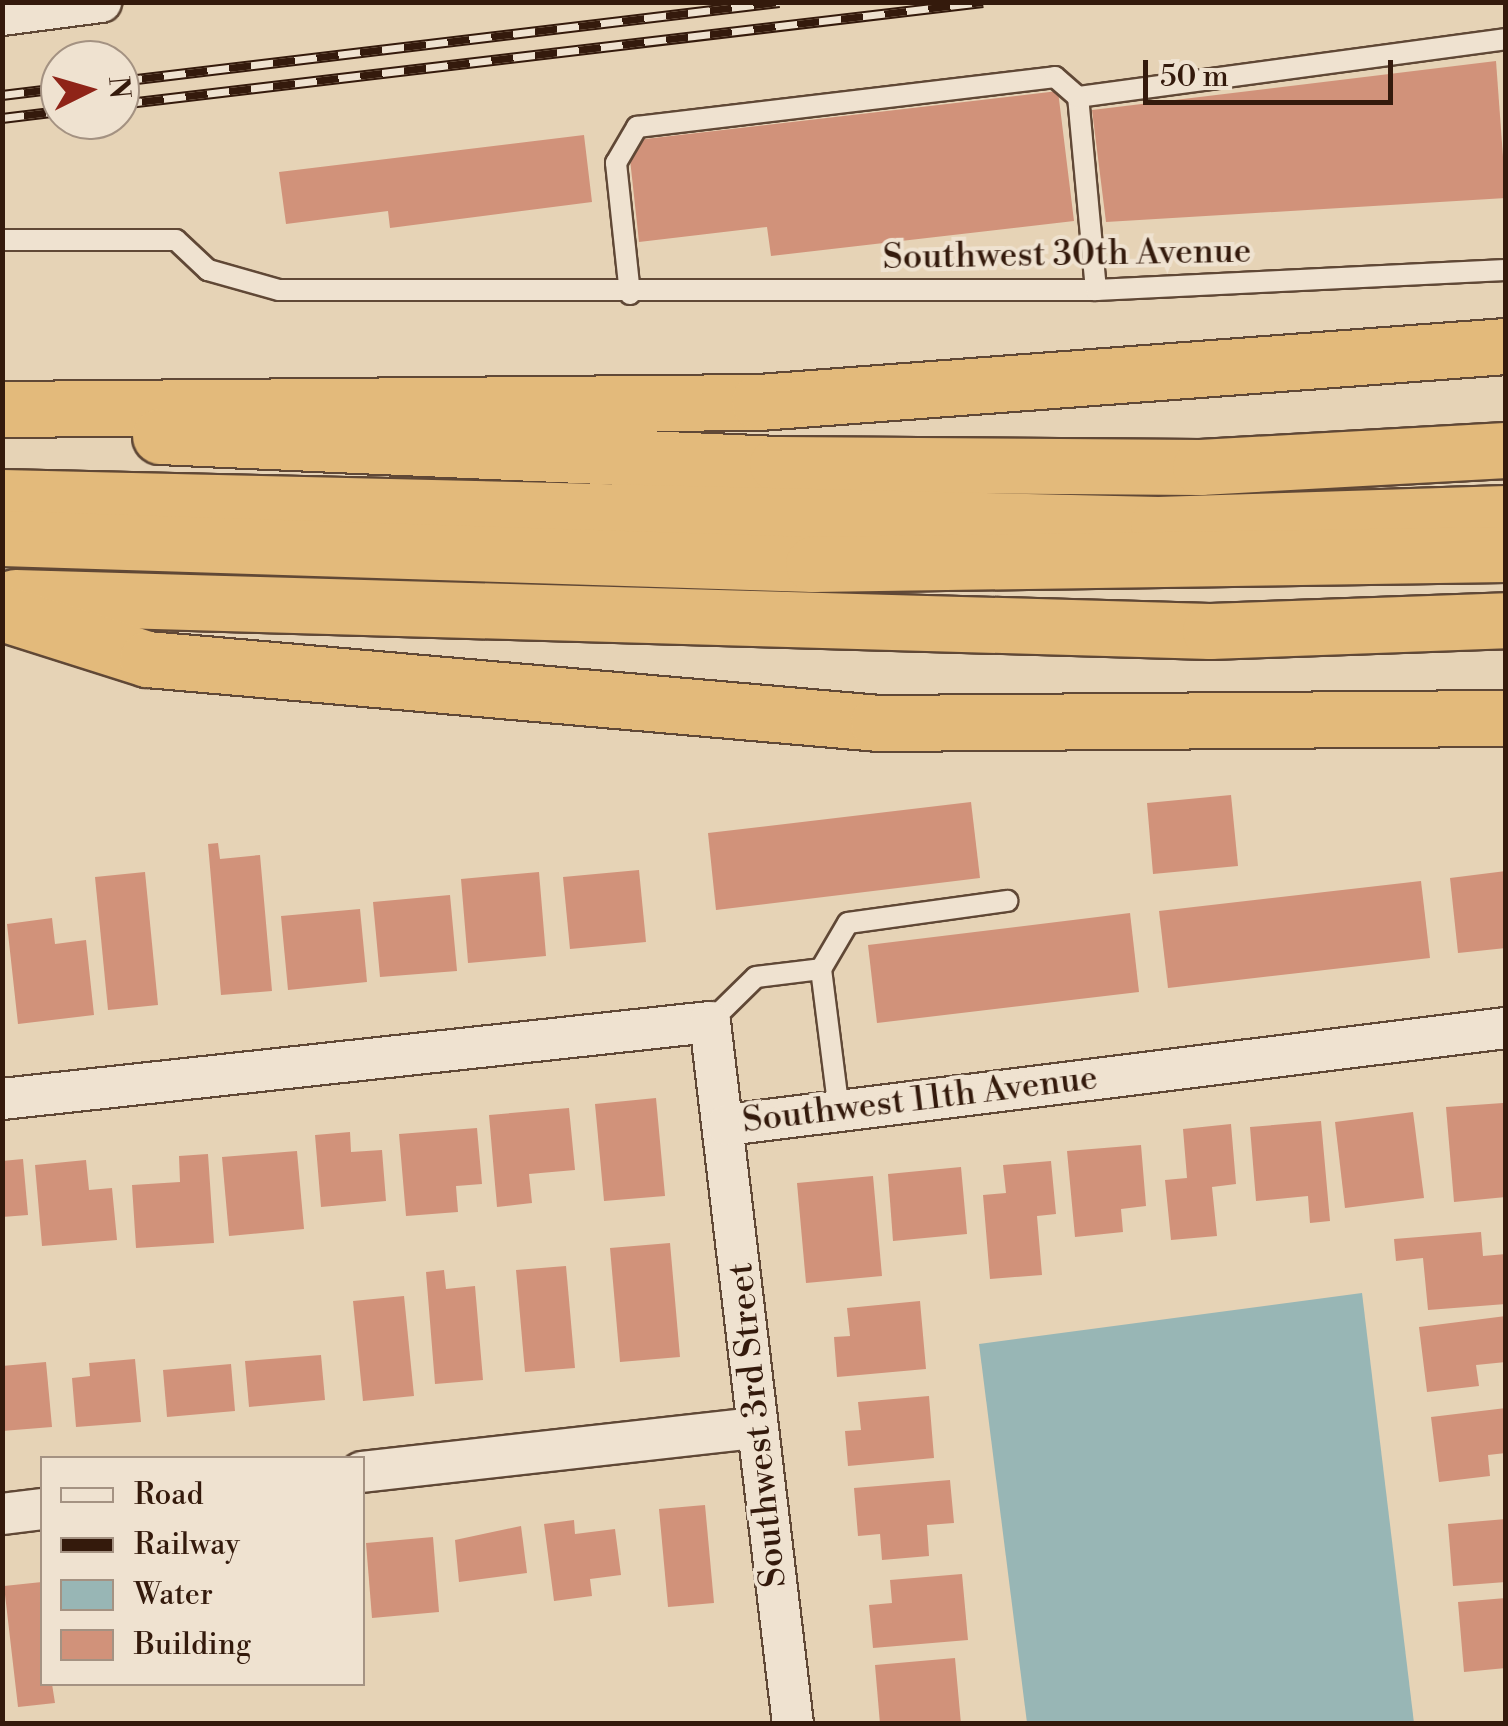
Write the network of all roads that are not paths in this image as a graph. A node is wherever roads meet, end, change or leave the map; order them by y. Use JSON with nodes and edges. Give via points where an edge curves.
{"nodes":[{"id":1,"x":100,"y":2,"type":"edge"},
{"id":2,"x":2,"y":15,"type":"edge"},
{"id":3,"x":1506,"y":39,"type":"edge"},
{"id":4,"x":1078,"y":97,"type":"junction"},
{"id":5,"x":2,"y":240,"type":"edge"},
{"id":6,"x":1506,"y":270,"type":"edge"},
{"id":7,"x":1096,"y":290,"type":"junction"},
{"id":8,"x":630,"y":294,"type":"junction"},
{"id":9,"x":1506,"y":346,"type":"edge"},
{"id":10,"x":2,"y":408,"type":"edge"},
{"id":11,"x":2,"y":430,"type":"edge"},
{"id":12,"x":1506,"y":450,"type":"edge"},
{"id":13,"x":2,"y":497,"type":"edge"},
{"id":14,"x":1506,"y":513,"type":"edge"},
{"id":15,"x":2,"y":538,"type":"edge"},
{"id":16,"x":1506,"y":554,"type":"edge"},
{"id":17,"x":2,"y":597,"type":"edge"},
{"id":18,"x":2,"y":613,"type":"edge"},
{"id":19,"x":1506,"y":620,"type":"edge"},
{"id":20,"x":1506,"y":718,"type":"edge"},
{"id":21,"x":1007,"y":902,"type":"dead end"},
{"id":22,"x":822,"y":969,"type":"junction"},
{"id":23,"x":710,"y":1022,"type":"junction"},
{"id":24,"x":1506,"y":1028,"type":"edge"},
{"id":25,"x":2,"y":1100,"type":"edge"},
{"id":26,"x":839,"y":1112,"type":"junction"},
{"id":27,"x":727,"y":1125,"type":"junction"},
{"id":28,"x":754,"y":1428,"type":"junction"},
{"id":29,"x":365,"y":1472,"type":"edge"},
{"id":30,"x":40,"y":1509,"type":"edge"},
{"id":31,"x":2,"y":1514,"type":"edge"},
{"id":32,"x":794,"y":1724,"type":"edge"}],
"edges":[{"from":1,"to":2,"type":"street"},
{"from":3,"to":4,"type":"lane"},
{"from":4,"to":7,"type":"lane"},
{"from":4,"to":8,"type":"lane","via":[[1056,76],[637,127],[616,162]]},
{"from":5,"to":8,"type":"lane","name":"Southwest 30th Avenue","via":[[176,240],[208,270],[279,290]]},
{"from":6,"to":7,"type":"lane","name":"Southwest 30th Avenue"},
{"from":7,"to":8,"type":"lane","name":"Southwest 30th Avenue"},
{"from":9,"to":10,"type":"highway","via":[[759,402]]},
{"from":11,"to":12,"type":"highway","via":[[777,464],[1200,467]]},
{"from":13,"to":14,"type":"highway","via":[[1158,524]]},
{"from":15,"to":16,"type":"highway","via":[[813,564]]},
{"from":17,"to":19,"type":"highway","via":[[1210,631]]},
{"from":18,"to":20,"type":"highway","via":[[147,659],[878,723]]},
{"from":21,"to":22,"type":"lane","via":[[848,923]]},
{"from":22,"to":23,"type":"lane","via":[[756,977]]},
{"from":22,"to":26,"type":"lane"},
{"from":23,"to":25,"type":"street"},
{"from":23,"to":27,"type":"street","name":"Southwest 11th Avenue"},
{"from":24,"to":26,"type":"street","name":"Southwest 11th Avenue"},
{"from":26,"to":27,"type":"street","name":"Southwest 11th Avenue"},
{"from":27,"to":28,"type":"street","name":"Southwest 3rd Street"},
{"from":28,"to":29,"type":"street"},
{"from":28,"to":32,"type":"street","name":"Southwest 3rd Street"},
{"from":30,"to":31,"type":"street"}]}
